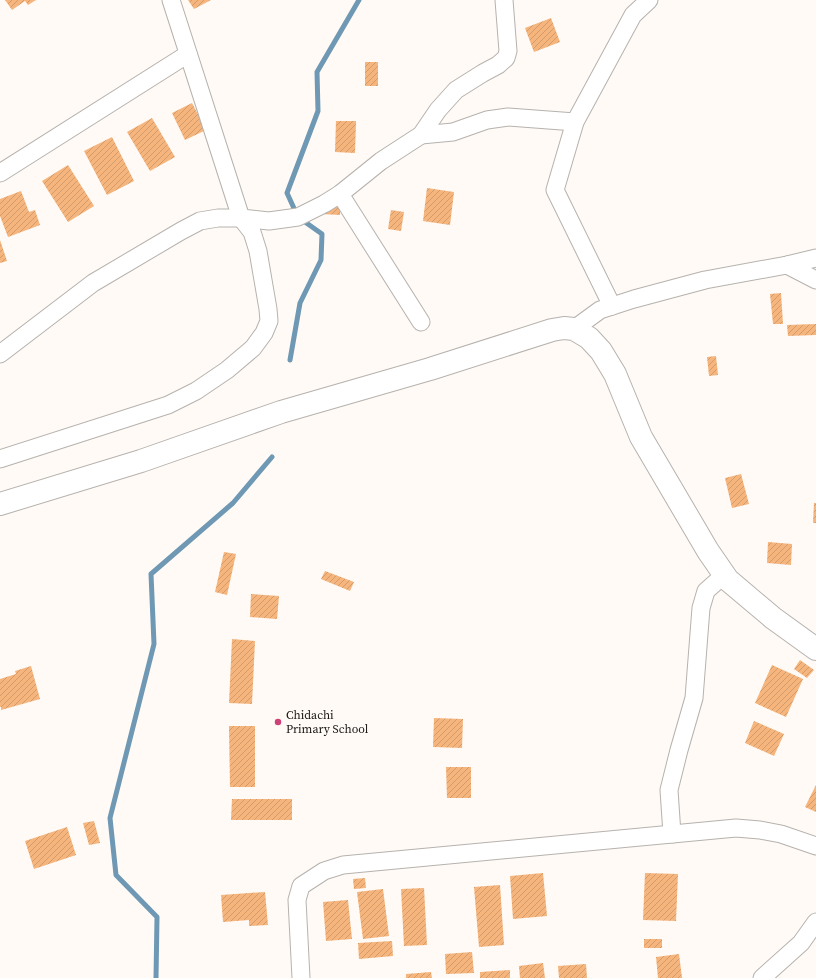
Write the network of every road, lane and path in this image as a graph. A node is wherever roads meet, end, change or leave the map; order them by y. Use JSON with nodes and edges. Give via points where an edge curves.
{"nodes":[{"id":1,"x":171,"y":0,"type":"edge"},
{"id":2,"x":504,"y":0,"type":"edge"},
{"id":3,"x":649,"y":0,"type":"edge"},
{"id":4,"x":188,"y":54,"type":"junction"},
{"id":5,"x":575,"y":122,"type":"junction"},
{"id":6,"x":420,"y":135,"type":"junction"},
{"id":7,"x":0,"y":173,"type":"edge"},
{"id":8,"x":340,"y":194,"type":"junction"},
{"id":9,"x":241,"y":218,"type":"junction"},
{"id":10,"x":816,"y":258,"type":"edge"},
{"id":11,"x":787,"y":265,"type":"junction"},
{"id":12,"x":816,"y":280,"type":"edge"},
{"id":13,"x":612,"y":306,"type":"junction"},
{"id":14,"x":421,"y":322,"type":"dead end"},
{"id":15,"x":574,"y":329,"type":"junction"},
{"id":16,"x":0,"y":354,"type":"edge"},
{"id":17,"x":0,"y":459,"type":"edge"},
{"id":18,"x":0,"y":504,"type":"edge"},
{"id":19,"x":724,"y":575,"type":"junction"},
{"id":20,"x":816,"y":649,"type":"edge"},
{"id":21,"x":672,"y":834,"type":"junction"},
{"id":22,"x":816,"y":846,"type":"edge"},
{"id":23,"x":816,"y":922,"type":"edge"},
{"id":24,"x":301,"y":978,"type":"edge"},
{"id":25,"x":762,"y":978,"type":"edge"}],
"edges":[{"from":1,"to":4,"type":"street"},
{"from":2,"to":6,"type":"street","via":[[508,51],[506,58],[456,90]]},
{"from":3,"to":5,"type":"street","via":[[633,16]]},
{"from":4,"to":7,"type":"street"},
{"from":4,"to":9,"type":"street"},
{"from":5,"to":6,"type":"street","via":[[508,117],[487,120],[453,132]]},
{"from":5,"to":13,"type":"street","via":[[555,190]]},
{"from":6,"to":8,"type":"street","via":[[380,161]]},
{"from":8,"to":9,"type":"street","via":[[298,217],[269,221]]},
{"from":8,"to":14,"type":"street"},
{"from":9,"to":16,"type":"street","via":[[200,221],[181,231],[92,283]]},
{"from":9,"to":17,"type":"street","via":[[252,232],[258,251],[268,309],[264,333],[253,348],[196,391],[168,405]]},
{"from":10,"to":11,"type":"street"},
{"from":11,"to":12,"type":"street"},
{"from":11,"to":13,"type":"street","via":[[705,280]]},
{"from":13,"to":15,"type":"street","via":[[600,310]]},
{"from":15,"to":18,"type":"street","via":[[552,330],[281,412],[141,461]]},
{"from":15,"to":19,"type":"street","via":[[589,338],[602,351],[615,374],[641,437]]},
{"from":19,"to":20,"type":"street","via":[[773,618]]},
{"from":19,"to":21,"type":"street","via":[[706,591],[700,608],[694,698],[669,790]]},
{"from":21,"to":22,"type":"street","via":[[736,828],[781,834]]},
{"from":21,"to":24,"type":"street","via":[[344,866],[324,871],[301,886],[297,900]]},
{"from":23,"to":25,"type":"street","via":[[801,943]]}]}
